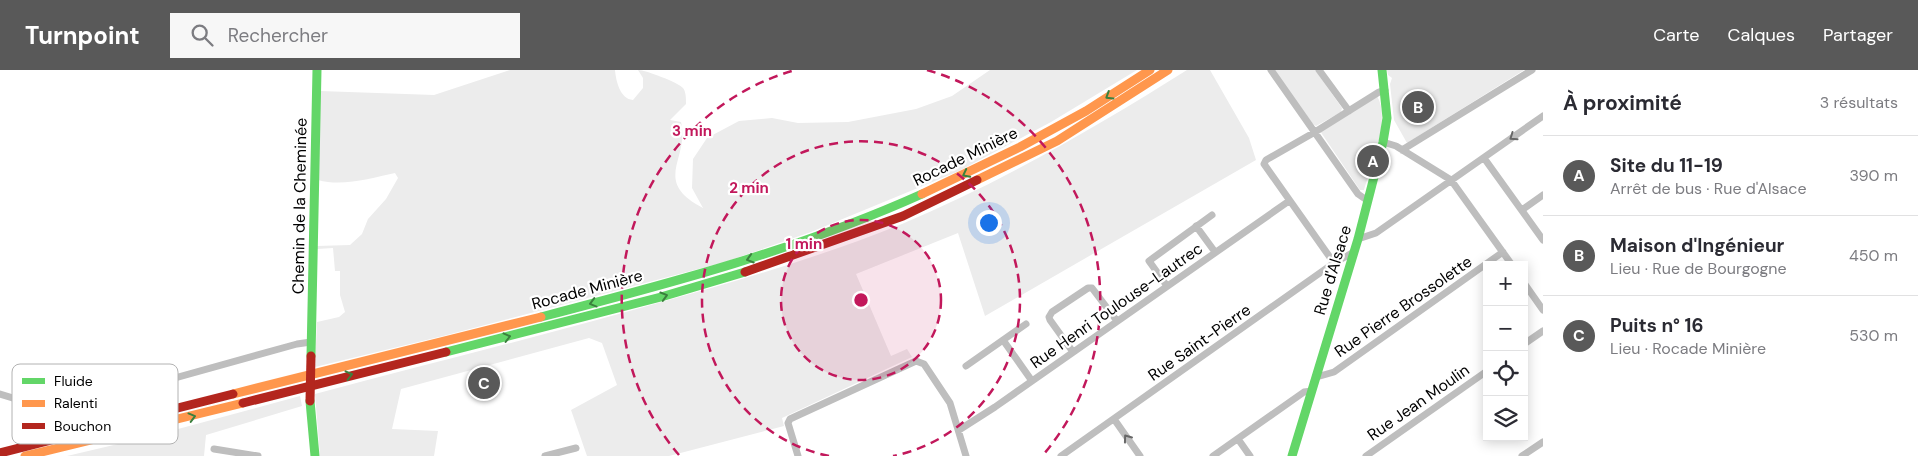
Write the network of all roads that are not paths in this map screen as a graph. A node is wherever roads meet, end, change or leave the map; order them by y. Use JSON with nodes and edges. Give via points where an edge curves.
{"nodes":[{"id":1,"x":317,"y":70,"type":"edge"},
{"id":2,"x":1150,"y":70,"type":"edge"},
{"id":3,"x":1168,"y":70,"type":"edge"},
{"id":4,"x":1271,"y":70,"type":"edge"},
{"id":5,"x":1319,"y":70,"type":"edge"},
{"id":6,"x":1382,"y":70,"type":"edge"},
{"id":7,"x":1532,"y":70,"type":"edge"},
{"id":8,"x":1384,"y":90,"type":"junction"},
{"id":9,"x":1349,"y":111,"type":"junction"},
{"id":10,"x":1543,"y":116,"type":"edge"},
{"id":11,"x":1314,"y":132,"type":"junction"},
{"id":12,"x":1383,"y":142,"type":"junction"},
{"id":13,"x":1402,"y":150,"type":"junction"},
{"id":14,"x":1484,"y":158,"type":"junction"},
{"id":15,"x":1452,"y":180,"type":"junction"},
{"id":16,"x":1543,"y":195,"type":"edge"},
{"id":17,"x":1289,"y":201,"type":"junction"},
{"id":18,"x":1368,"y":201,"type":"junction"},
{"id":19,"x":1522,"y":210,"type":"junction"},
{"id":20,"x":1212,"y":215,"type":"dead end"},
{"id":21,"x":1196,"y":226,"type":"junction"},
{"id":22,"x":1358,"y":239,"type":"junction"},
{"id":23,"x":1543,"y":240,"type":"edge"},
{"id":24,"x":1215,"y":252,"type":"junction"},
{"id":25,"x":1354,"y":252,"type":"junction"},
{"id":26,"x":1503,"y":252,"type":"junction"},
{"id":27,"x":1509,"y":261,"type":"edge"},
{"id":28,"x":1334,"y":264,"type":"junction"},
{"id":29,"x":1166,"y":286,"type":"junction"},
{"id":30,"x":1528,"y":289,"type":"edge"},
{"id":31,"x":1543,"y":310,"type":"edge"},
{"id":32,"x":1117,"y":321,"type":"junction"},
{"id":33,"x":1026,"y":324,"type":"dead end"},
{"id":34,"x":1543,"y":331,"type":"edge"},
{"id":35,"x":1003,"y":340,"type":"junction"},
{"id":36,"x":1528,"y":341,"type":"edge"},
{"id":37,"x":311,"y":342,"type":"junction"},
{"id":38,"x":1073,"y":352,"type":"junction"},
{"id":39,"x":966,"y":366,"type":"dead end"},
{"id":40,"x":1483,"y":374,"type":"edge"},
{"id":41,"x":1316,"y":376,"type":"junction"},
{"id":42,"x":178,"y":377,"type":"edge"},
{"id":43,"x":1032,"y":381,"type":"junction"},
{"id":44,"x":1312,"y":391,"type":"junction"},
{"id":45,"x":0,"y":394,"type":"edge"},
{"id":46,"x":12,"y":398,"type":"edge"},
{"id":47,"x":178,"y":408,"type":"edge"},
{"id":48,"x":1114,"y":419,"type":"junction"},
{"id":49,"x":178,"y":420,"type":"edge"},
{"id":50,"x":958,"y":430,"type":"junction"},
{"id":51,"x":1238,"y":438,"type":"junction"},
{"id":52,"x":1543,"y":442,"type":"edge"},
{"id":53,"x":36,"y":444,"type":"edge"},
{"id":54,"x":77,"y":444,"type":"edge"},
{"id":55,"x":576,"y":448,"type":"dead end"},
{"id":56,"x":214,"y":449,"type":"dead end"},
{"id":57,"x":0,"y":453,"type":"edge"},
{"id":58,"x":236,"y":454,"type":"edge"},
{"id":59,"x":25,"y":456,"type":"edge"},
{"id":60,"x":258,"y":456,"type":"edge"},
{"id":61,"x":315,"y":456,"type":"edge"},
{"id":62,"x":545,"y":456,"type":"edge"},
{"id":63,"x":798,"y":456,"type":"edge"},
{"id":64,"x":966,"y":456,"type":"edge"},
{"id":65,"x":1061,"y":456,"type":"edge"},
{"id":66,"x":1140,"y":456,"type":"edge"},
{"id":67,"x":1214,"y":456,"type":"edge"},
{"id":68,"x":1250,"y":456,"type":"edge"},
{"id":69,"x":1292,"y":456,"type":"edge"},
{"id":70,"x":1366,"y":456,"type":"edge"},
{"id":71,"x":1522,"y":456,"type":"edge"}],
"edges":[{"from":1,"to":37,"type":"main road","name":"Chemin de la Cheminée"},
{"from":2,"to":47,"type":"main road","name":"Rocade Minière","one_way":true,"via":[[1086,111],[956,179],[873,216],[760,256],[663,285]]},
{"from":49,"to":3,"type":"main road","name":"Rocade Minière","one_way":true,"via":[[661,297],[754,269],[904,216],[1057,140]]},
{"from":4,"to":11,"type":"street"},
{"from":5,"to":9,"type":"street"},
{"from":6,"to":8,"type":"main road","name":"Rue d'Alsace"},
{"from":7,"to":13,"type":"street"},
{"from":8,"to":9,"type":"street"},
{"from":8,"to":12,"type":"main road","name":"Rue d'Alsace","via":[[1387,118]]},
{"from":9,"to":11,"type":"street"},
{"from":10,"to":14,"type":"street","one_way":true},
{"from":11,"to":17,"type":"street","via":[[1264,164]]},
{"from":11,"to":18,"type":"street","via":[[1358,194]]},
{"from":12,"to":13,"type":"street"},
{"from":12,"to":18,"type":"main road","name":"Rue d'Alsace"},
{"from":13,"to":15,"type":"street"},
{"from":14,"to":15,"type":"street"},
{"from":14,"to":19,"type":"street"},
{"from":15,"to":22,"type":"street","via":[[1376,233]]},
{"from":15,"to":26,"type":"street"},
{"from":16,"to":19,"type":"street"},
{"from":17,"to":24,"type":"street","name":"Rue Henri Toulouse-Lautrec"},
{"from":17,"to":28,"type":"street"},
{"from":18,"to":22,"type":"main road","name":"Rue d'Alsace"},
{"from":19,"to":23,"type":"street"},
{"from":20,"to":21,"type":"street"},
{"from":21,"to":24,"type":"street"},
{"from":21,"to":29,"type":"street","via":[[1151,259],[1149,263]]},
{"from":22,"to":25,"type":"main road","name":"Rue d'Alsace"},
{"from":24,"to":29,"type":"street","name":"Rue Henri Toulouse-Lautrec"},
{"from":25,"to":28,"type":"street","name":"Rue Saint-Pierre"},
{"from":25,"to":41,"type":"main road","name":"Rue d'Alsace"},
{"from":26,"to":27,"type":"street"},
{"from":26,"to":41,"type":"street","name":"Rue Pierre Brossolette","via":[[1334,372]]},
{"from":28,"to":48,"type":"street","name":"Rue Saint-Pierre"},
{"from":29,"to":32,"type":"street","name":"Rue Henri Toulouse-Lautrec"},
{"from":30,"to":31,"type":"street"},
{"from":32,"to":38,"type":"street","name":"Rue Henri Toulouse-Lautrec"},
{"from":32,"to":38,"type":"street","via":[[1092,288],[1052,312],[1050,320]]},
{"from":33,"to":35,"type":"street"},
{"from":34,"to":36,"type":"street"},
{"from":35,"to":39,"type":"street"},
{"from":35,"to":43,"type":"street"},
{"from":37,"to":42,"type":"street"},
{"from":37,"to":61,"type":"main road","name":"Chemin de la Cheminée","bridge":true,"via":[[310,409]]},
{"from":38,"to":43,"type":"street","name":"Rue Henri Toulouse-Lautrec"},
{"from":40,"to":70,"type":"street","name":"Rue Jean Moulin"},
{"from":41,"to":44,"type":"main road","name":"Rue d'Alsace"},
{"from":43,"to":50,"type":"street","name":"Rue Henri Toulouse-Lautrec"},
{"from":44,"to":51,"type":"street","via":[[1304,392]]},
{"from":44,"to":69,"type":"main road","name":"Rue d'Alsace"},
{"from":45,"to":46,"type":"street"},
{"from":48,"to":65,"type":"street","name":"Rue Saint-Pierre"},
{"from":66,"to":48,"type":"street","one_way":true},
{"from":50,"to":63,"type":"street","via":[[950,403],[924,364],[916,361],[790,419],[788,423]]},
{"from":50,"to":64,"type":"street"},
{"from":51,"to":67,"type":"street"},
{"from":51,"to":68,"type":"street"},
{"from":52,"to":71,"type":"street"},
{"from":53,"to":57,"type":"main road","name":"Rocade Minière","one_way":true},
{"from":59,"to":54,"type":"main road","name":"Rocade Minière","one_way":true},
{"from":55,"to":62,"type":"street"},
{"from":56,"to":58,"type":"street"},
{"from":58,"to":60,"type":"street"}]}
